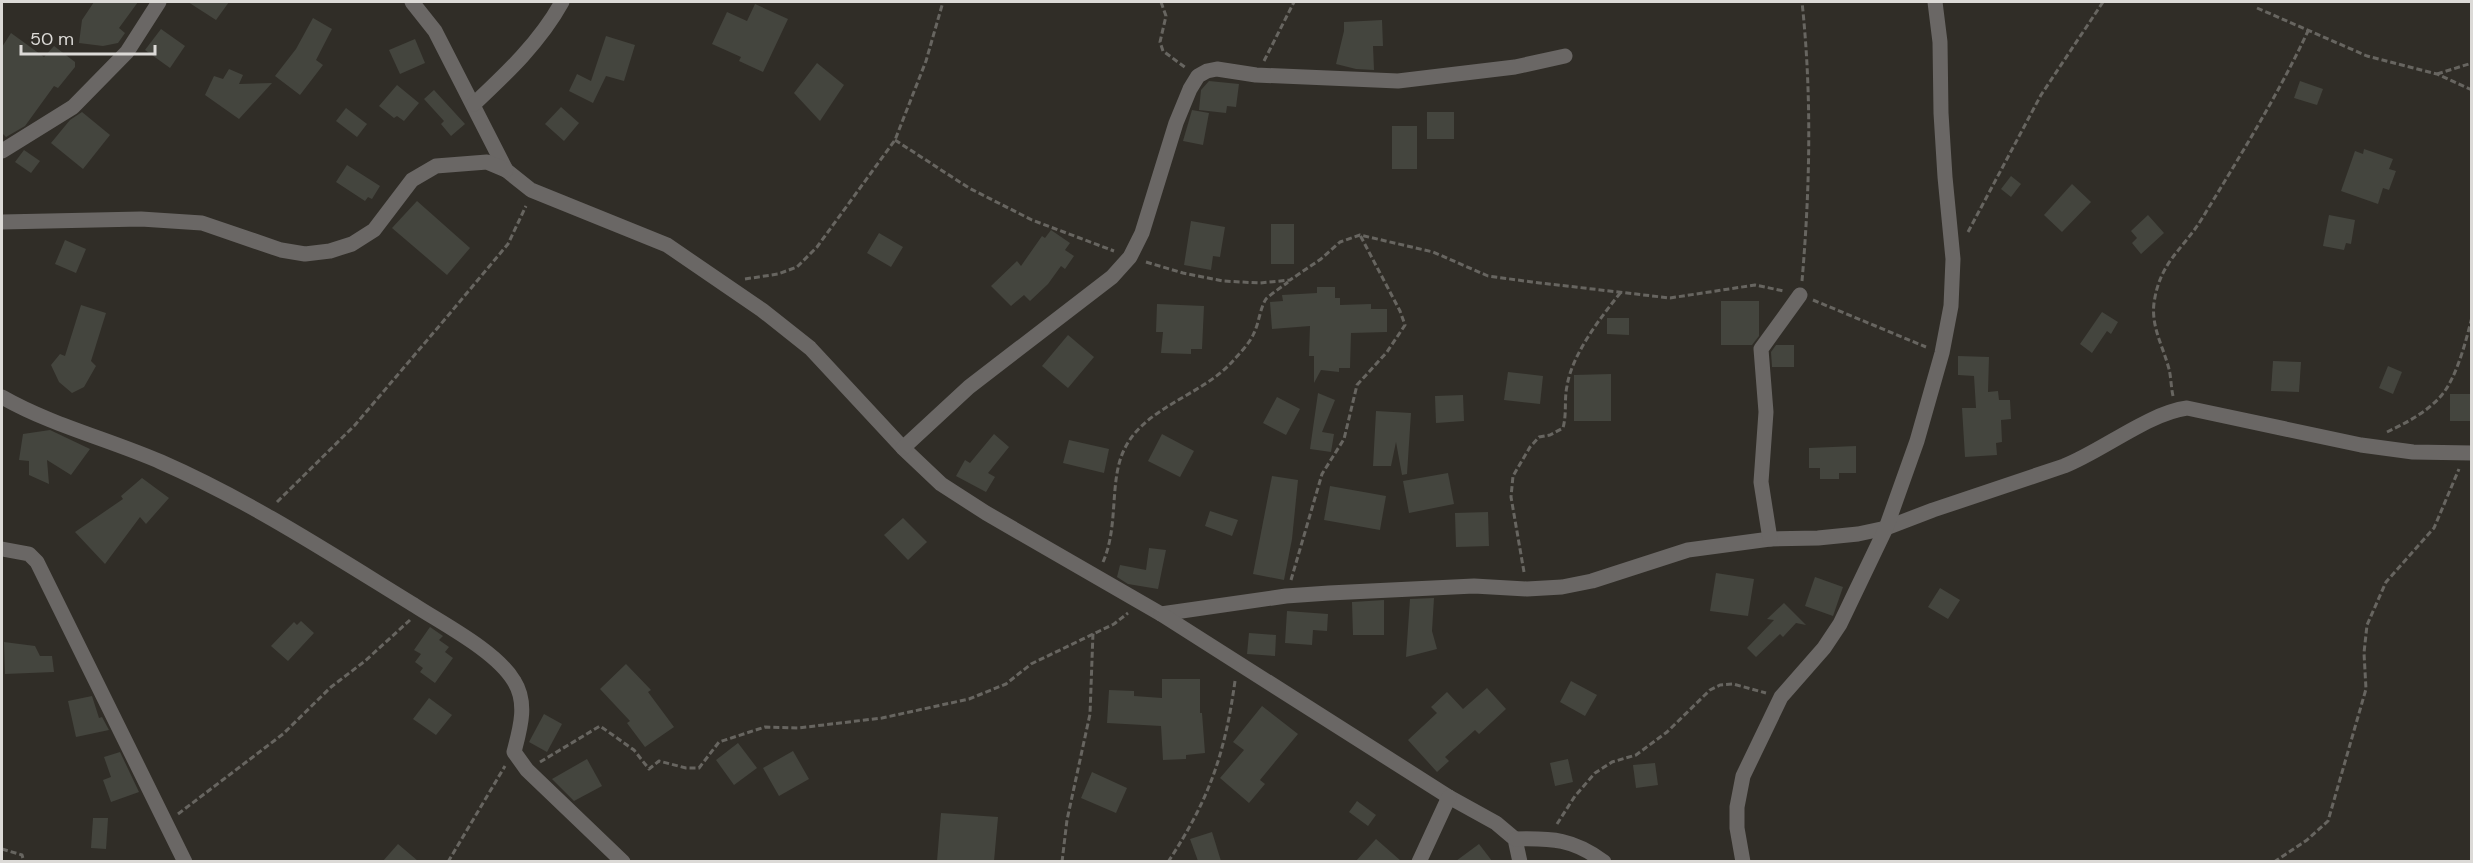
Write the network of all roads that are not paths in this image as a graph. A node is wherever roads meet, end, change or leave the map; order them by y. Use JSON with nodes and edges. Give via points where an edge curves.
{"nodes":[{"id":1,"x":159,"y":2,"type":"edge"},
{"id":2,"x":412,"y":2,"type":"edge"},
{"id":3,"x":562,"y":2,"type":"edge"},
{"id":4,"x":1935,"y":2,"type":"edge"},
{"id":5,"x":1565,"y":56,"type":"dead end"},
{"id":6,"x":474,"y":104,"type":"junction"},
{"id":7,"x":2,"y":151,"type":"edge"},
{"id":8,"x":506,"y":170,"type":"junction"},
{"id":9,"x":2,"y":222,"type":"edge"},
{"id":10,"x":1800,"y":295,"type":"road end"},
{"id":11,"x":2,"y":397,"type":"edge"},
{"id":12,"x":903,"y":448,"type":"junction"},
{"id":13,"x":2469,"y":453,"type":"edge"},
{"id":14,"x":1886,"y":528,"type":"junction"},
{"id":15,"x":1770,"y":539,"type":"junction"},
{"id":16,"x":2,"y":549,"type":"edge"},
{"id":17,"x":1161,"y":614,"type":"junction"},
{"id":18,"x":1449,"y":796,"type":"junction"},
{"id":19,"x":1515,"y":839,"type":"junction"},
{"id":20,"x":184,"y":861,"type":"edge"},
{"id":21,"x":623,"y":861,"type":"edge"},
{"id":22,"x":1419,"y":861,"type":"edge"},
{"id":23,"x":1520,"y":861,"type":"edge"},
{"id":24,"x":1604,"y":861,"type":"edge"},
{"id":25,"x":1743,"y":861,"type":"edge"}],
"edges":[{"from":1,"to":7,"type":"street","via":[[127,52],[73,107]]},
{"from":2,"to":6,"type":"street","via":[[435,31]]},
{"from":3,"to":6,"type":"street","via":[[513,67]]},
{"from":4,"to":14,"type":"street","via":[[1953,259],[1951,306],[1917,441]]},
{"from":5,"to":12,"type":"street","via":[[1515,67],[1398,81],[1256,75],[1217,69],[1197,76],[1176,123],[1142,233],[1130,257],[1112,277],[969,387]]},
{"from":6,"to":8,"type":"street"},
{"from":8,"to":9,"type":"street","via":[[487,162],[436,166],[412,180],[374,230],[352,244],[305,254],[202,224],[141,219]]},
{"from":8,"to":12,"type":"street","via":[[531,190],[667,245],[762,310],[810,348]]},
{"from":10,"to":15,"type":"street","via":[[1761,349],[1766,412],[1761,482]]},
{"from":11,"to":21,"type":"street","via":[[29,413],[162,463],[266,513],[492,657],[514,681],[522,701],[521,727],[514,752],[527,770]]},
{"from":12,"to":17,"type":"street","via":[[941,484],[986,513]]},
{"from":13,"to":14,"type":"street","via":[[2414,452],[2361,445],[2197,408],[2175,409],[2081,460]]},
{"from":14,"to":15,"type":"street","via":[[1818,538]]},
{"from":14,"to":25,"type":"street","via":[[1840,624],[1781,697],[1743,776],[1737,807]]},
{"from":15,"to":17,"type":"street","via":[[1688,550],[1572,585],[1286,596]]},
{"from":16,"to":20,"type":"street","via":[[29,555],[37,562]]},
{"from":17,"to":18,"type":"street"},
{"from":18,"to":19,"type":"street","via":[[1496,823]]},
{"from":18,"to":22,"type":"street"},
{"from":19,"to":23,"type":"street"},
{"from":19,"to":24,"type":"street","via":[[1548,838],[1582,847]]}]}
